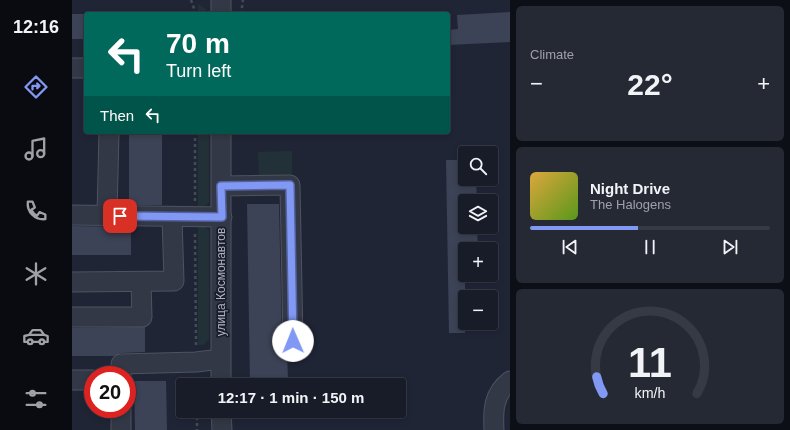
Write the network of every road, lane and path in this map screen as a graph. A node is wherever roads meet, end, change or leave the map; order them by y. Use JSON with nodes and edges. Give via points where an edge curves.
{"nodes":[{"id":1,"x":191,"y":0,"type":"edge"},
{"id":2,"x":221,"y":0,"type":"edge"},
{"id":3,"x":243,"y":0,"type":"edge"},
{"id":4,"x":195,"y":12,"type":"edge"},
{"id":5,"x":221,"y":12,"type":"edge"},
{"id":6,"x":241,"y":12,"type":"edge"},
{"id":7,"x":72,"y":68,"type":"edge"},
{"id":8,"x":84,"y":68,"type":"edge"},
{"id":9,"x":109,"y":134,"type":"edge"},
{"id":10,"x":195,"y":134,"type":"edge"},
{"id":11,"x":221,"y":134,"type":"edge"},
{"id":12,"x":221,"y":186,"type":"junction"},
{"id":13,"x":72,"y":215,"type":"edge"},
{"id":14,"x":108,"y":216,"type":"junction"},
{"id":15,"x":172,"y":217,"type":"junction"},
{"id":16,"x":195,"y":217,"type":"junction"},
{"id":17,"x":222,"y":217,"type":"junction"},
{"id":18,"x":72,"y":282,"type":"edge"},
{"id":19,"x":141,"y":282,"type":"junction"},
{"id":20,"x":72,"y":317,"type":"edge"},
{"id":21,"x":293,"y":341,"type":"dead end"},
{"id":22,"x":221,"y":360,"type":"junction"},
{"id":23,"x":196,"y":362,"type":"junction"},
{"id":24,"x":121,"y":366,"type":"edge"},
{"id":25,"x":197,"y":378,"type":"edge"},
{"id":26,"x":221,"y":378,"type":"edge"},
{"id":27,"x":72,"y":380,"type":"edge"},
{"id":28,"x":84,"y":380,"type":"edge"},
{"id":29,"x":510,"y":381,"type":"edge"},
{"id":30,"x":121,"y":418,"type":"edge"},
{"id":31,"x":197,"y":418,"type":"edge"},
{"id":32,"x":221,"y":418,"type":"edge"},
{"id":33,"x":121,"y":430,"type":"edge"},
{"id":34,"x":197,"y":430,"type":"edge"},
{"id":35,"x":222,"y":430,"type":"edge"},
{"id":36,"x":494,"y":430,"type":"edge"}],
"edges":[{"from":1,"to":4,"type":"path"},
{"from":2,"to":5,"type":"street"},
{"from":3,"to":6,"type":"path"},
{"from":7,"to":8,"type":"street"},
{"from":9,"to":14,"type":"street"},
{"from":10,"to":16,"type":"path"},
{"from":11,"to":12,"type":"street","name":"улица Космонавтов"},
{"from":12,"to":17,"type":"street","name":"улица Космонавтов"},
{"from":12,"to":21,"type":"street","via":[[290,185]]},
{"from":13,"to":14,"type":"street"},
{"from":14,"to":15,"type":"street"},
{"from":15,"to":16,"type":"street"},
{"from":15,"to":19,"type":"street","via":[[174,281]]},
{"from":16,"to":17,"type":"street"},
{"from":16,"to":23,"type":"path"},
{"from":17,"to":22,"type":"street","name":"улица Космонавтов"},
{"from":18,"to":19,"type":"street"},
{"from":19,"to":20,"type":"street","via":[[142,317]]},
{"from":22,"to":23,"type":"street"},
{"from":22,"to":26,"type":"street","name":"улица Космонавтов"},
{"from":23,"to":24,"type":"street"},
{"from":23,"to":25,"type":"path"},
{"from":27,"to":28,"type":"street"},
{"from":29,"to":36,"type":"street","via":[[498,394],[493,407]]},
{"from":30,"to":33,"type":"street"},
{"from":31,"to":34,"type":"path"},
{"from":32,"to":35,"type":"street"}]}
